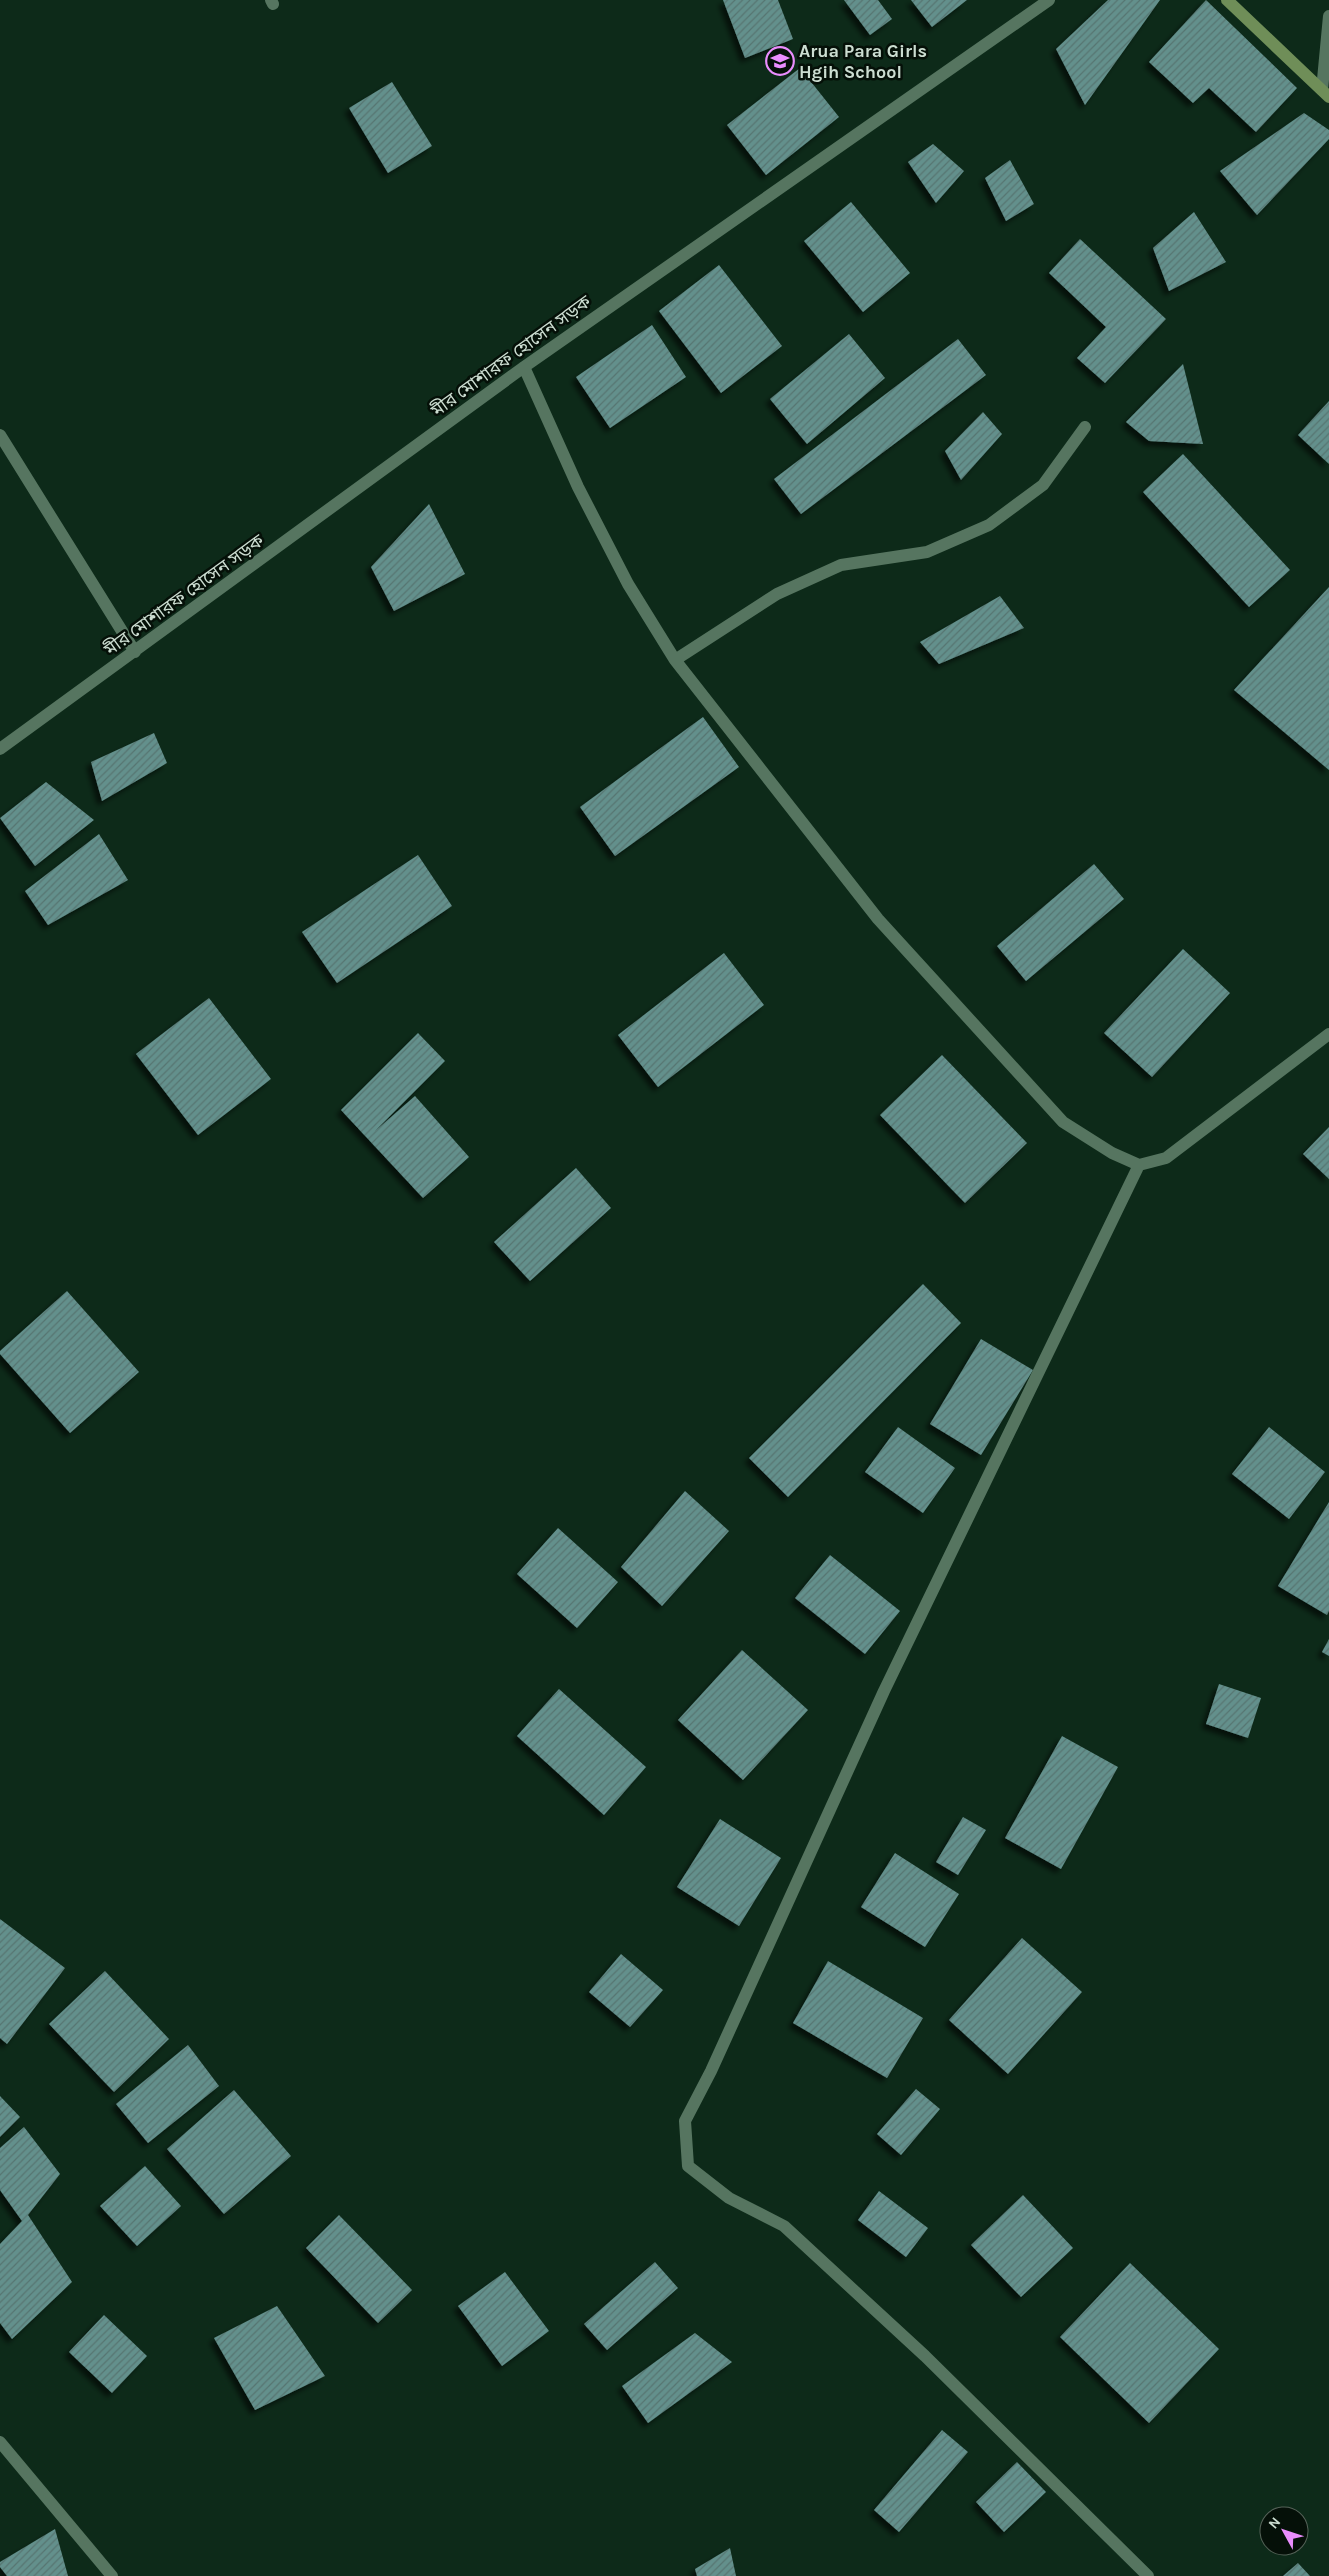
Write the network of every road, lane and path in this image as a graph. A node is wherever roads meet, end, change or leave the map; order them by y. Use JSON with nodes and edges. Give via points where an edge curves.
{"nodes":[{"id":1,"x":1049,"y":0,"type":"edge"},
{"id":2,"x":1227,"y":0,"type":"edge"},
{"id":3,"x":1329,"y":16,"type":"edge"},
{"id":4,"x":1325,"y":93,"type":"edge"},
{"id":5,"x":524,"y":367,"type":"junction"},
{"id":6,"x":1085,"y":427,"type":"dead end"},
{"id":7,"x":0,"y":435,"type":"edge"},
{"id":8,"x":135,"y":652,"type":"junction"},
{"id":9,"x":675,"y":660,"type":"junction"},
{"id":10,"x":0,"y":750,"type":"edge"},
{"id":11,"x":1329,"y":1034,"type":"edge"},
{"id":12,"x":1139,"y":1165,"type":"junction"},
{"id":13,"x":0,"y":2442,"type":"edge"},
{"id":14,"x":112,"y":2576,"type":"edge"},
{"id":15,"x":1148,"y":2576,"type":"edge"}],
"edges":[{"from":1,"to":5,"type":"street","name":"মীর মোশারফ হোসেন সড়ক"},
{"from":2,"to":4,"type":"main road"},
{"from":3,"to":4,"type":"street"},
{"from":5,"to":8,"type":"street","name":"মীর মোশারফ হোসেন সড়ক"},
{"from":5,"to":9,"type":"street","via":[[578,487],[628,584]]},
{"from":6,"to":9,"type":"street","via":[[1043,485],[989,526],[927,552],[841,565],[777,594]]},
{"from":7,"to":8,"type":"street"},
{"from":8,"to":10,"type":"street","name":"মীর মোশারফ হোসেন সড়ক"},
{"from":9,"to":12,"type":"street","via":[[878,919],[1063,1122],[1112,1153]]},
{"from":11,"to":12,"type":"street","via":[[1166,1158]]},
{"from":12,"to":15,"type":"street","via":[[884,1691],[686,2121],[688,2166],[730,2198],[784,2226],[925,2356]]},
{"from":13,"to":14,"type":"street"}]}
